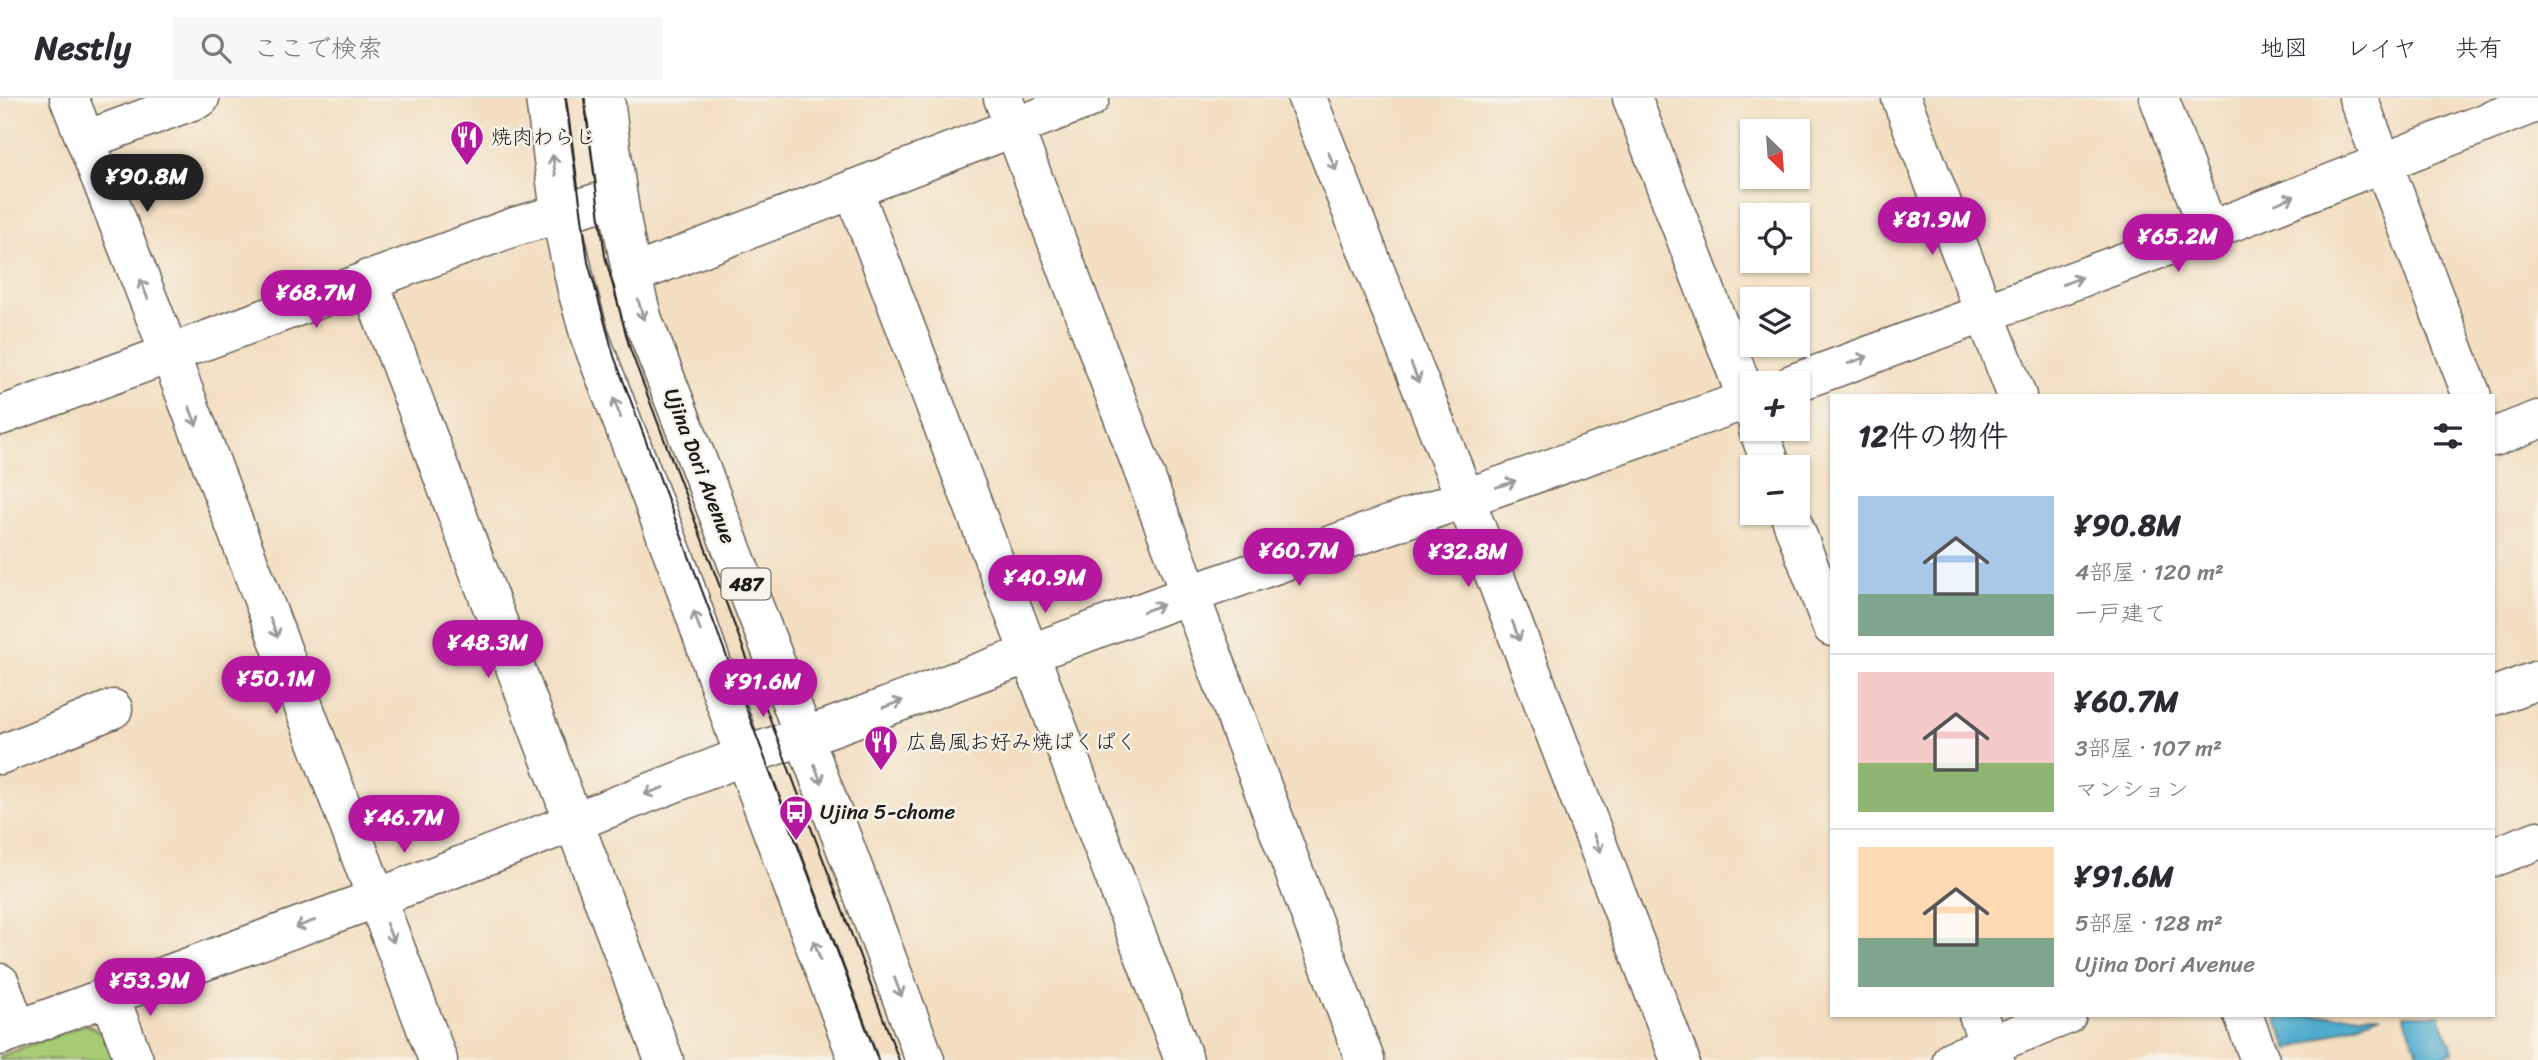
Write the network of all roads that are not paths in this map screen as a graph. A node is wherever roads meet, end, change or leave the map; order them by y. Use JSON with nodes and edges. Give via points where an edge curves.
{"nodes":[{"id":1,"x":69,"y":98,"type":"edge"},
{"id":2,"x":201,"y":98,"type":"edge"},
{"id":3,"x":545,"y":98,"type":"edge"},
{"id":4,"x":605,"y":98,"type":"edge"},
{"id":5,"x":1090,"y":98,"type":"edge"},
{"id":6,"x":1307,"y":98,"type":"edge"},
{"id":7,"x":1632,"y":98,"type":"edge"},
{"id":8,"x":1901,"y":98,"type":"edge"},
{"id":9,"x":2159,"y":98,"type":"edge"},
{"id":10,"x":2358,"y":98,"type":"edge"},
{"id":11,"x":2538,"y":100,"type":"edge"},
{"id":12,"x":1008,"y":113,"type":"edge"},
{"id":13,"x":86,"y":140,"type":"junction"},
{"id":14,"x":2382,"y":162,"type":"junction"},
{"id":15,"x":853,"y":189,"type":"junction"},
{"id":16,"x":617,"y":197,"type":"junction"},
{"id":17,"x":561,"y":212,"type":"junction"},
{"id":18,"x":2209,"y":231,"type":"junction"},
{"id":19,"x":631,"y":275,"type":"junction"},
{"id":20,"x":368,"y":279,"type":"junction"},
{"id":21,"x":1987,"y":313,"type":"junction"},
{"id":22,"x":169,"y":352,"type":"junction"},
{"id":23,"x":1810,"y":377,"type":"edge"},
{"id":24,"x":1740,"y":379,"type":"edge"},
{"id":25,"x":2016,"y":394,"type":"edge"},
{"id":26,"x":2471,"y":394,"type":"edge"},
{"id":27,"x":1740,"y":414,"type":"edge"},
{"id":28,"x":0,"y":416,"type":"edge"},
{"id":29,"x":2538,"y":420,"type":"edge"},
{"id":30,"x":2495,"y":437,"type":"edge"},
{"id":31,"x":1465,"y":498,"type":"junction"},
{"id":32,"x":1794,"y":525,"type":"edge"},
{"id":33,"x":1191,"y":594,"type":"junction"},
{"id":34,"x":1830,"y":622,"type":"edge"},
{"id":35,"x":1028,"y":654,"type":"junction"},
{"id":36,"x":2538,"y":680,"type":"edge"},
{"id":37,"x":2495,"y":696,"type":"edge"},
{"id":38,"x":113,"y":709,"type":"dead end"},
{"id":39,"x":816,"y":732,"type":"junction"},
{"id":40,"x":0,"y":755,"type":"edge"},
{"id":41,"x":731,"y":761,"type":"junction"},
{"id":42,"x":574,"y":822,"type":"junction"},
{"id":43,"x":2538,"y":840,"type":"edge"},
{"id":44,"x":2495,"y":857,"type":"edge"},
{"id":45,"x":377,"y":898,"type":"junction"},
{"id":46,"x":0,"y":983,"type":"edge"},
{"id":47,"x":110,"y":997,"type":"junction"},
{"id":48,"x":2061,"y":1017,"type":"edge"},
{"id":49,"x":2245,"y":1017,"type":"edge"},
{"id":50,"x":9,"y":1032,"type":"edge"},
{"id":51,"x":1988,"y":1040,"type":"edge"},
{"id":52,"x":134,"y":1060,"type":"edge"},
{"id":53,"x":438,"y":1060,"type":"edge"},
{"id":54,"x":664,"y":1060,"type":"edge"},
{"id":55,"x":858,"y":1060,"type":"edge"},
{"id":56,"x":925,"y":1060,"type":"edge"},
{"id":57,"x":1184,"y":1060,"type":"edge"},
{"id":58,"x":1365,"y":1060,"type":"edge"},
{"id":59,"x":1680,"y":1060,"type":"edge"},
{"id":60,"x":1952,"y":1060,"type":"edge"},
{"id":61,"x":2260,"y":1060,"type":"edge"}],
"edges":[{"from":1,"to":13,"type":"main road"},
{"from":2,"to":13,"type":"main road"},
{"from":17,"to":3,"type":"main road","number":"487","one_way":true},
{"from":4,"to":16,"type":"main road","name":"Ujina Dori Avenue","number":"487"},
{"from":5,"to":12,"type":"main road"},
{"from":6,"to":31,"type":"main road","one_way":true},
{"from":7,"to":24,"type":"main road"},
{"from":8,"to":21,"type":"main road"},
{"from":9,"to":18,"type":"main road"},
{"from":10,"to":14,"type":"main road"},
{"from":11,"to":14,"type":"main road"},
{"from":12,"to":15,"type":"main road"},
{"from":12,"to":33,"type":"main road"},
{"from":22,"to":13,"type":"main road","one_way":true},
{"from":18,"to":14,"type":"main road","one_way":true},
{"from":14,"to":26,"type":"main road"},
{"from":15,"to":19,"type":"main road"},
{"from":15,"to":35,"type":"main road"},
{"from":16,"to":17,"type":"main road"},
{"from":16,"to":19,"type":"main road","name":"Ujina Dori Avenue","number":"487"},
{"from":17,"to":20,"type":"main road"},
{"from":41,"to":17,"type":"main road","number":"487","one_way":true,"via":[[680,572],[590,337]]},
{"from":21,"to":18,"type":"main road","one_way":true},
{"from":19,"to":39,"type":"main road","name":"Ujina Dori Avenue","number":"487","one_way":true,"via":[[643,320]]},
{"from":20,"to":22,"type":"main road"},
{"from":20,"to":42,"type":"main road"},
{"from":23,"to":21,"type":"main road","one_way":true},
{"from":21,"to":25,"type":"main road"},
{"from":22,"to":28,"type":"main road"},
{"from":22,"to":45,"type":"main road","one_way":true},
{"from":31,"to":27,"type":"main road","one_way":true},
{"from":29,"to":30,"type":"main road"},
{"from":31,"to":33,"type":"main road"},
{"from":31,"to":59,"type":"main road","one_way":true},
{"from":32,"to":34,"type":"main road"},
{"from":35,"to":33,"type":"main road","one_way":true},
{"from":33,"to":58,"type":"main road"},
{"from":39,"to":35,"type":"main road","one_way":true},
{"from":35,"to":57,"type":"main road"},
{"from":36,"to":37,"type":"main road"},
{"from":38,"to":40,"type":"main road"},
{"from":39,"to":41,"type":"main road"},
{"from":39,"to":56,"type":"main road","name":"Ujina Dori Avenue","number":"487","one_way":true},
{"from":41,"to":42,"type":"main road","one_way":true},
{"from":55,"to":41,"type":"main road","number":"487","one_way":true},
{"from":42,"to":45,"type":"main road"},
{"from":42,"to":54,"type":"main road"},
{"from":43,"to":44,"type":"main road"},
{"from":45,"to":47,"type":"main road","one_way":true},
{"from":45,"to":53,"type":"main road","one_way":true},
{"from":46,"to":50,"type":"main road"},
{"from":47,"to":50,"type":"main road"},
{"from":47,"to":52,"type":"main road"},
{"from":48,"to":51,"type":"main road"},
{"from":49,"to":61,"type":"main road"},
{"from":51,"to":60,"type":"main road"}]}
